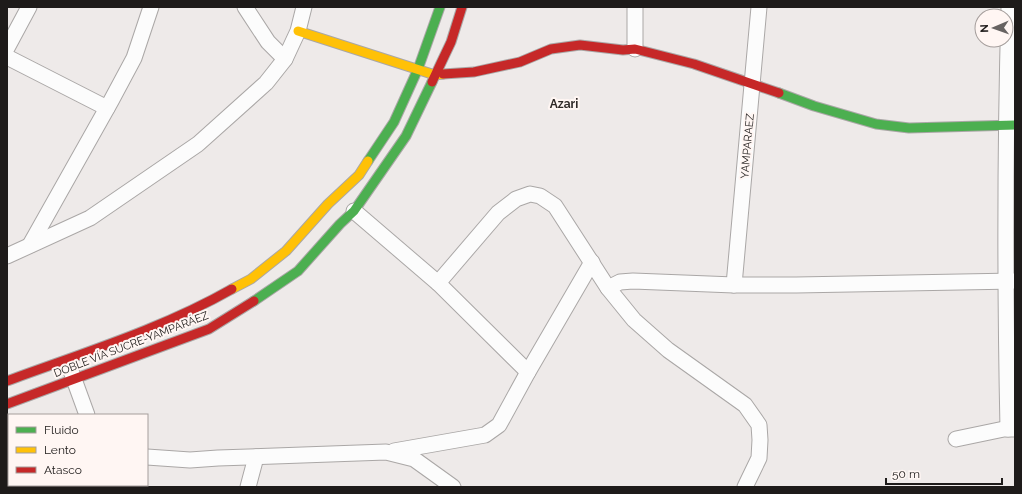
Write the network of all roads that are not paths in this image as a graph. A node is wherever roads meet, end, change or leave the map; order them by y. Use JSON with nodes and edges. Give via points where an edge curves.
{"nodes":[{"id":1,"x":29,"y":7,"type":"edge"},
{"id":2,"x":150,"y":7,"type":"edge"},
{"id":3,"x":245,"y":7,"type":"edge"},
{"id":4,"x":304,"y":7,"type":"edge"},
{"id":5,"x":440,"y":7,"type":"edge"},
{"id":6,"x":462,"y":7,"type":"edge"},
{"id":7,"x":635,"y":7,"type":"edge"},
{"id":8,"x":759,"y":7,"type":"edge"},
{"id":9,"x":1008,"y":7,"type":"edge"},
{"id":10,"x":298,"y":31,"type":"junction"},
{"id":11,"x":7,"y":48,"type":"edge"},
{"id":12,"x":635,"y":49,"type":"junction"},
{"id":13,"x":7,"y":56,"type":"edge"},
{"id":14,"x":285,"y":59,"type":"junction"},
{"id":15,"x":418,"y":69,"type":"junction"},
{"id":16,"x":435,"y":75,"type":"junction"},
{"id":17,"x":753,"y":83,"type":"junction"},
{"id":18,"x":107,"y":108,"type":"junction"},
{"id":19,"x":1010,"y":126,"type":"edge"},
{"id":20,"x":354,"y":211,"type":"junction"},
{"id":21,"x":30,"y":246,"type":"junction"},
{"id":22,"x":7,"y":256,"type":"edge"},
{"id":23,"x":592,"y":262,"type":"junction"},
{"id":24,"x":1010,"y":281,"type":"edge"},
{"id":25,"x":438,"y":283,"type":"junction"},
{"id":26,"x":734,"y":285,"type":"junction"},
{"id":27,"x":608,"y":288,"type":"junction"},
{"id":28,"x":66,"y":359,"type":"junction"},
{"id":29,"x":528,"y":372,"type":"junction"},
{"id":30,"x":75,"y":380,"type":"junction"},
{"id":31,"x":7,"y":381,"type":"edge"},
{"id":32,"x":7,"y":404,"type":"edge"},
{"id":33,"x":88,"y":414,"type":"edge"},
{"id":34,"x":1011,"y":429,"type":"edge"},
{"id":35,"x":956,"y":439,"type":"dead end"},
{"id":36,"x":386,"y":452,"type":"junction"},
{"id":37,"x":148,"y":457,"type":"edge"},
{"id":38,"x":256,"y":457,"type":"junction"},
{"id":39,"x":748,"y":486,"type":"edge"},
{"id":40,"x":248,"y":487,"type":"edge"},
{"id":41,"x":453,"y":487,"type":"edge"}],
"edges":[{"from":1,"to":11,"type":"street"},
{"from":2,"to":18,"type":"street","via":[[134,58]]},
{"from":3,"to":14,"type":"street","via":[[268,42]]},
{"from":4,"to":10,"type":"street"},
{"from":5,"to":15,"type":"main road","name":"DOBLE VÍA SUCRE-YAMPARÁEZ"},
{"from":6,"to":16,"type":"main road","name":"DOBLE VÍA SUCRE-YAMPARÁEZ","via":[[451,42]]},
{"from":7,"to":12,"type":"street"},
{"from":8,"to":17,"type":"street","name":"YAMPARAEZ"},
{"from":9,"to":19,"type":"street"},
{"from":10,"to":14,"type":"street"},
{"from":10,"to":15,"type":"main road"},
{"from":12,"to":16,"type":"main road","via":[[580,45],[550,49],[520,62],[474,72]]},
{"from":12,"to":17,"type":"main road"},
{"from":13,"to":18,"type":"street"},
{"from":14,"to":21,"type":"street","via":[[266,83],[198,144],[90,218]]},
{"from":15,"to":16,"type":"main road"},
{"from":15,"to":28,"type":"main road","name":"DOBLE VÍA SUCRE-YAMPARÁEZ","via":[[394,122],[359,175],[328,204],[286,251],[251,279],[206,304]]},
{"from":16,"to":20,"type":"main road","name":"DOBLE VÍA SUCRE-YAMPARÁEZ","via":[[406,136]]},
{"from":17,"to":19,"type":"main road","via":[[814,106],[876,124],[909,128]]},
{"from":17,"to":26,"type":"street","name":"YAMPARAEZ"},
{"from":18,"to":21,"type":"street"},
{"from":19,"to":24,"type":"street"},
{"from":20,"to":25,"type":"street"},
{"from":20,"to":30,"type":"main road","name":"DOBLE VÍA SUCRE-YAMPARÁEZ","via":[[298,271],[209,329]]},
{"from":21,"to":22,"type":"street"},
{"from":23,"to":25,"type":"street","via":[[555,206],[540,196],[530,194],[516,199],[498,213]]},
{"from":23,"to":27,"type":"street"},
{"from":23,"to":29,"type":"street"},
{"from":24,"to":26,"type":"street"},
{"from":24,"to":34,"type":"street"},
{"from":25,"to":29,"type":"street"},
{"from":26,"to":27,"type":"street","via":[[633,280],[620,282]]},
{"from":27,"to":39,"type":"street","via":[[634,320],[668,350],[745,405],[759,425],[760,440],[759,458]]},
{"from":28,"to":30,"type":"street"},
{"from":28,"to":31,"type":"main road","name":"DOBLE VÍA SUCRE-YAMPARÁEZ"},
{"from":29,"to":36,"type":"street","via":[[499,425],[485,434]]},
{"from":30,"to":32,"type":"main road","name":"DOBLE VÍA SUCRE-YAMPARÁEZ"},
{"from":30,"to":33,"type":"street"},
{"from":34,"to":35,"type":"street"},
{"from":36,"to":38,"type":"street"},
{"from":36,"to":41,"type":"street","via":[[414,459]]},
{"from":37,"to":38,"type":"street","via":[[190,460]]},
{"from":38,"to":40,"type":"street"}]}
